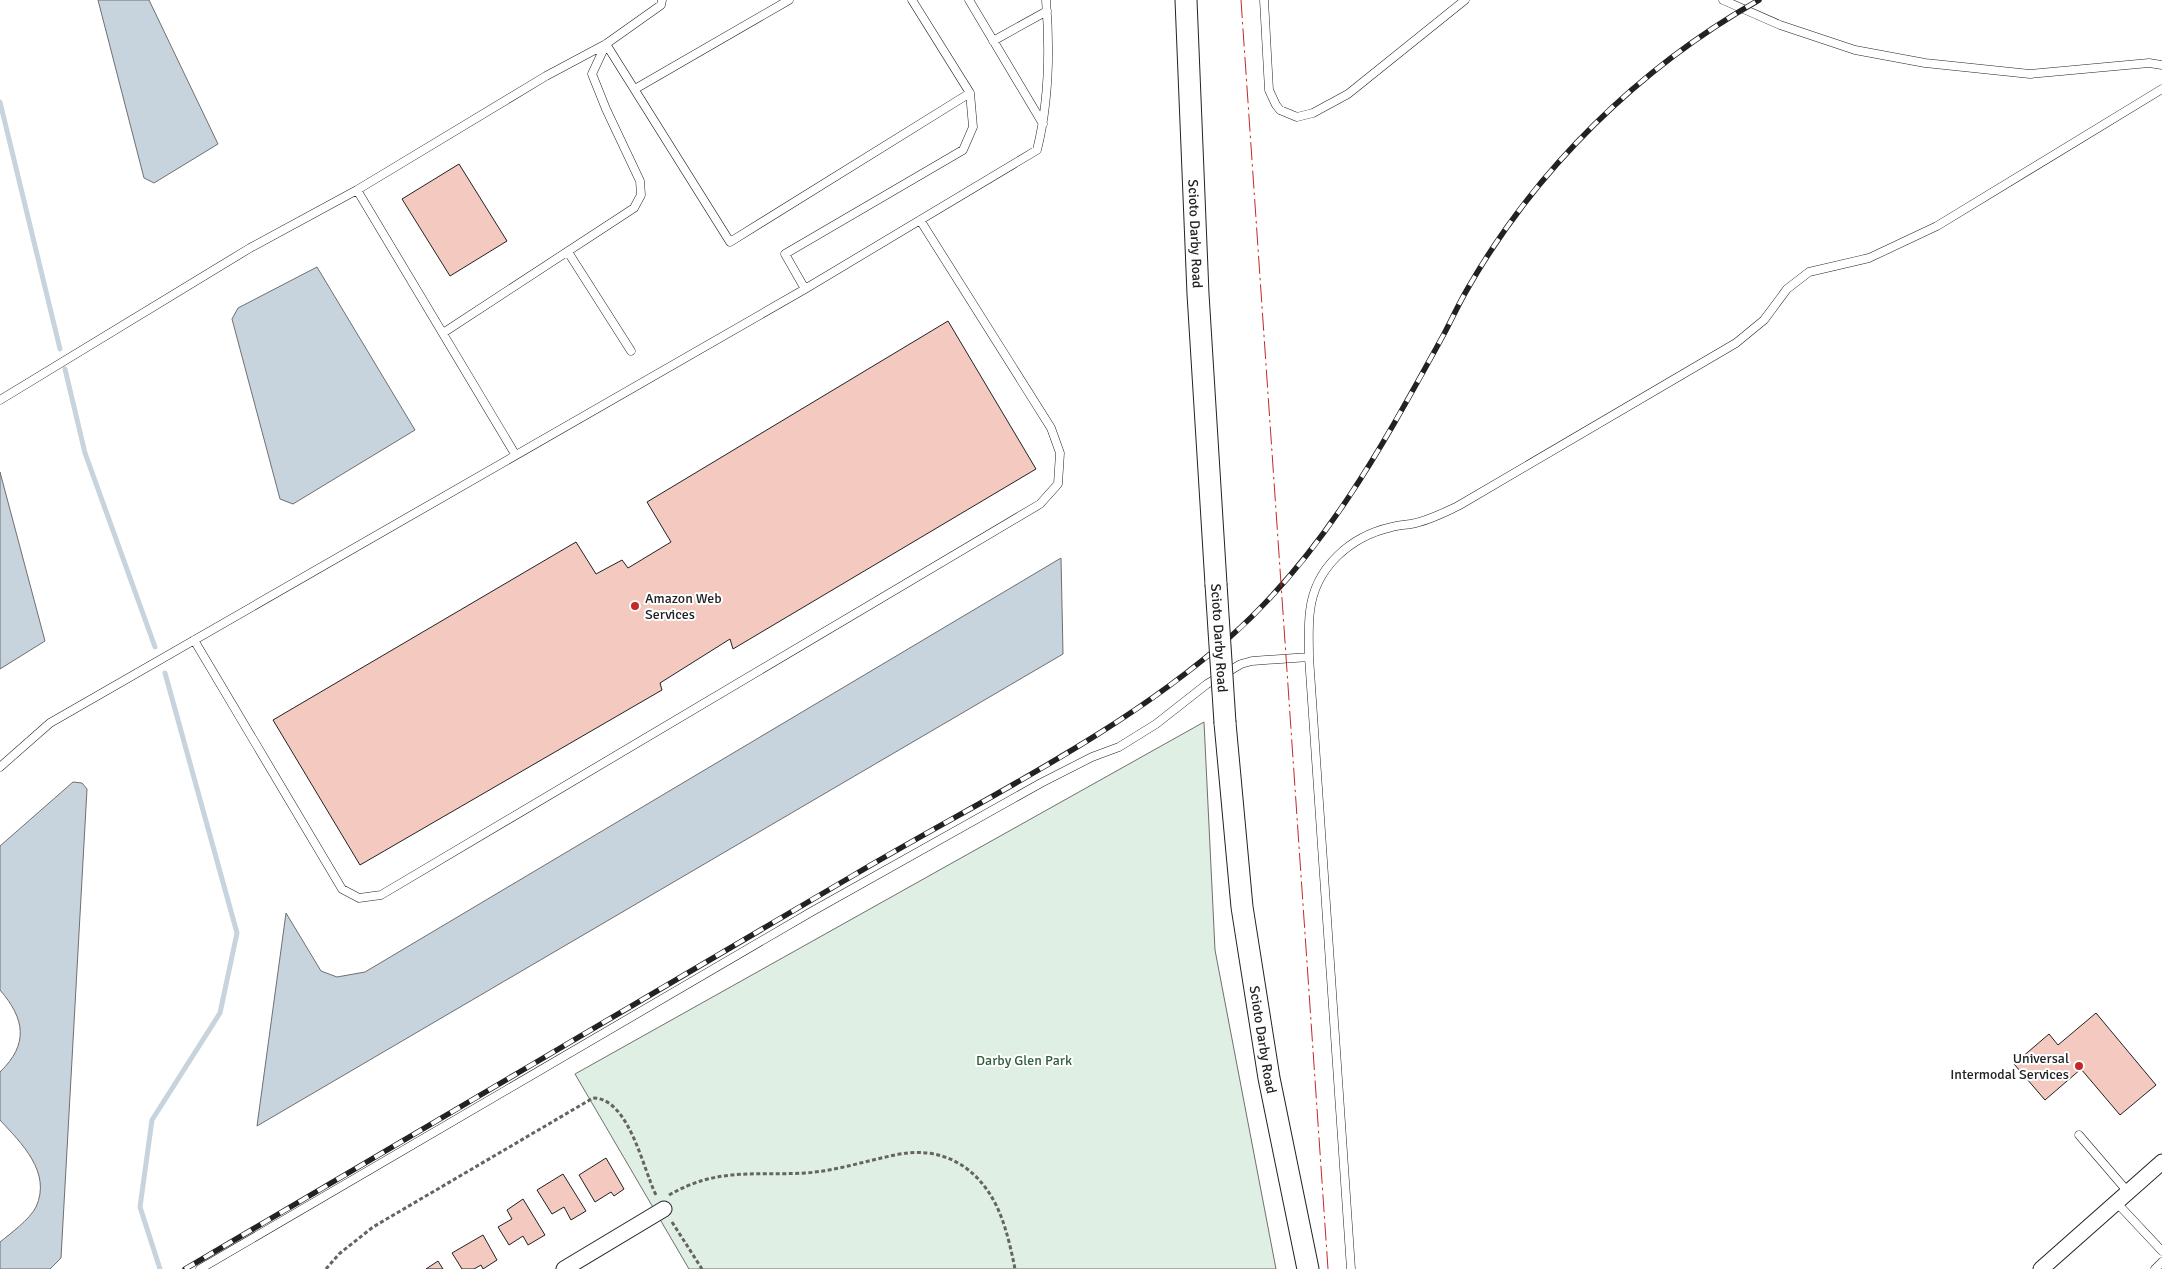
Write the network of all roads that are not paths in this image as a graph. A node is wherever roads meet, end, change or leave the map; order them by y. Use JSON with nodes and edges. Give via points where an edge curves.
{"nodes":[{"id":1,"x":669,"y":0,"type":"edge"},
{"id":2,"x":789,"y":0,"type":"edge"},
{"id":3,"x":912,"y":0,"type":"edge"},
{"id":4,"x":969,"y":0,"type":"edge"},
{"id":5,"x":1046,"y":0,"type":"edge"},
{"id":6,"x":1186,"y":0,"type":"edge"},
{"id":7,"x":1264,"y":0,"type":"edge"},
{"id":8,"x":1465,"y":0,"type":"edge"},
{"id":9,"x":1723,"y":0,"type":"edge"},
{"id":10,"x":661,"y":2,"type":"edge"},
{"id":11,"x":1047,"y":11,"type":"junction"},
{"id":12,"x":993,"y":41,"type":"junction"},
{"id":13,"x":606,"y":44,"type":"junction"},
{"id":14,"x":2162,"y":65,"type":"edge"},
{"id":15,"x":635,"y":88,"type":"junction"},
{"id":16,"x":2162,"y":89,"type":"edge"},
{"id":17,"x":970,"y":93,"type":"junction"},
{"id":18,"x":1043,"y":124,"type":"junction"},
{"id":19,"x":358,"y":190,"type":"junction"},
{"id":20,"x":920,"y":220,"type":"junction"},
{"id":21,"x":568,"y":252,"type":"junction"},
{"id":22,"x":805,"y":289,"type":"junction"},
{"id":23,"x":443,"y":333,"type":"junction"},
{"id":24,"x":631,"y":351,"type":"dead end"},
{"id":25,"x":0,"y":400,"type":"edge"},
{"id":26,"x":515,"y":454,"type":"junction"},
{"id":27,"x":194,"y":640,"type":"junction"},
{"id":28,"x":1309,"y":657,"type":"junction"},
{"id":29,"x":0,"y":767,"type":"edge"},
{"id":30,"x":2079,"y":1136,"type":"dead end"},
{"id":31,"x":2162,"y":1162,"type":"edge"},
{"id":32,"x":2128,"y":1192,"type":"junction"},
{"id":33,"x":2116,"y":1202,"type":"junction"},
{"id":34,"x":661,"y":1205,"type":"road end"},
{"id":35,"x":2162,"y":1251,"type":"edge"},
{"id":36,"x":2162,"y":1262,"type":"edge"},
{"id":37,"x":200,"y":1269,"type":"edge"},
{"id":38,"x":564,"y":1269,"type":"edge"},
{"id":39,"x":1308,"y":1269,"type":"edge"},
{"id":40,"x":1351,"y":1269,"type":"edge"},
{"id":41,"x":2041,"y":1269,"type":"edge"},
{"id":42,"x":2155,"y":1269,"type":"edge"}],
"edges":[{"from":1,"to":10,"type":"lane"},
{"from":2,"to":15,"type":"lane"},
{"from":3,"to":17,"type":"lane"},
{"from":4,"to":12,"type":"lane"},
{"from":5,"to":11,"type":"lane"},
{"from":6,"to":39,"type":"main road","name":"Scioto Darby Road","bridge":true,"via":[[1198,294],[1225,723],[1244,917],[1268,1078]]},
{"from":7,"to":8,"type":"lane","via":[[1269,90],[1280,110],[1297,117],[1313,113],[1348,94]]},
{"from":9,"to":14,"type":"lane","via":[[1780,25],[1855,50],[1925,63],[2030,74],[2149,63]]},
{"from":10,"to":13,"type":"lane"},
{"from":11,"to":12,"type":"lane"},
{"from":11,"to":18,"type":"lane","via":[[1048,56]]},
{"from":12,"to":18,"type":"lane"},
{"from":13,"to":15,"type":"lane"},
{"from":13,"to":19,"type":"lane","via":[[546,76]]},
{"from":13,"to":21,"type":"lane","via":[[592,74],[640,181],[641,195],[634,208]]},
{"from":15,"to":17,"type":"lane","via":[[730,242]]},
{"from":16,"to":28,"type":"lane","via":[[1937,226],[1869,258],[1809,272],[1787,289],[1764,320],[1736,343],[1458,506],[1412,524],[1376,532],[1343,550],[1328,565],[1314,592],[1310,610]]},
{"from":17,"to":22,"type":"lane","via":[[972,127],[963,150],[785,254]]},
{"from":18,"to":20,"type":"lane","via":[[1037,150]]},
{"from":19,"to":23,"type":"lane"},
{"from":19,"to":25,"type":"lane","via":[[250,248]]},
{"from":20,"to":22,"type":"lane"},
{"from":20,"to":27,"type":"lane","via":[[1051,428],[1060,453],[1058,484],[1040,504],[381,895],[359,898],[342,889]]},
{"from":21,"to":23,"type":"lane"},
{"from":21,"to":24,"type":"lane"},
{"from":22,"to":26,"type":"lane"},
{"from":23,"to":26,"type":"lane"},
{"from":26,"to":27,"type":"lane"},
{"from":27,"to":29,"type":"lane","via":[[50,723]]},
{"from":28,"to":37,"type":"lane","via":[[1241,664],[1206,684],[1156,724],[1119,747],[1092,756],[812,912]]},
{"from":28,"to":40,"type":"lane"},
{"from":30,"to":32,"type":"lane"},
{"from":31,"to":32,"type":"street"},
{"from":32,"to":33,"type":"street"},
{"from":33,"to":35,"type":"lane"},
{"from":33,"to":41,"type":"street"},
{"from":34,"to":38,"type":"street"},
{"from":36,"to":42,"type":"lane"}]}
